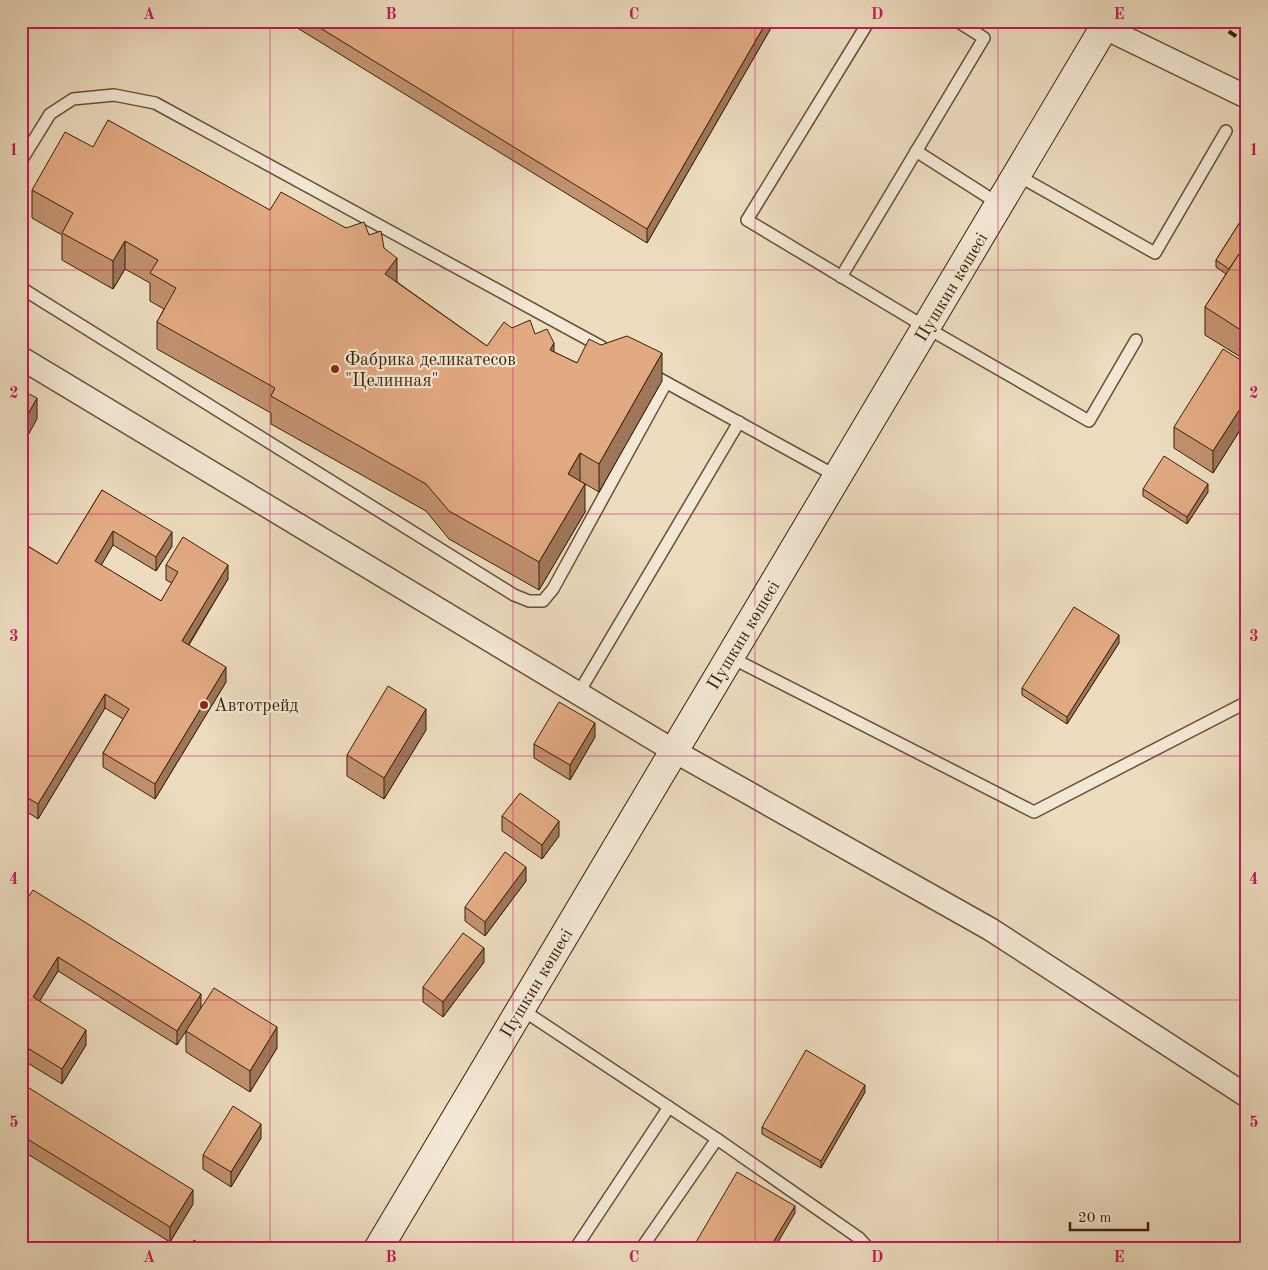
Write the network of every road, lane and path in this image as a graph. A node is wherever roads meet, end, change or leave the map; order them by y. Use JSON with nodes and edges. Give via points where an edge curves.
{"nodes":[{"id":1,"x":869,"y":21,"type":"edge"},
{"id":2,"x":957,"y":21,"type":"edge"},
{"id":3,"x":1107,"y":24,"type":"edge"},
{"id":4,"x":1247,"y":96,"type":"edge"},
{"id":5,"x":1226,"y":131,"type":"dead end"},
{"id":6,"x":916,"y":151,"type":"junction"},
{"id":7,"x":21,"y":161,"type":"edge"},
{"id":8,"x":1017,"y":175,"type":"junction"},
{"id":9,"x":1000,"y":204,"type":"junction"},
{"id":10,"x":841,"y":276,"type":"junction"},
{"id":11,"x":21,"y":286,"type":"edge"},
{"id":12,"x":927,"y":328,"type":"junction"},
{"id":13,"x":1136,"y":340,"type":"dead end"},
{"id":14,"x":614,"y":354,"type":"edge"},
{"id":15,"x":21,"y":358,"type":"edge"},
{"id":16,"x":640,"y":368,"type":"edge"},
{"id":17,"x":666,"y":382,"type":"junction"},
{"id":18,"x":739,"y":422,"type":"junction"},
{"id":19,"x":838,"y":476,"type":"junction"},
{"id":20,"x":730,"y":657,"type":"junction"},
{"id":21,"x":578,"y":694,"type":"junction"},
{"id":22,"x":1247,"y":702,"type":"edge"},
{"id":23,"x":674,"y":751,"type":"junction"},
{"id":24,"x":520,"y":1009,"type":"junction"},
{"id":25,"x":1247,"y":1096,"type":"edge"},
{"id":26,"x":669,"y":1107,"type":"junction"},
{"id":27,"x":717,"y":1139,"type":"junction"},
{"id":28,"x":378,"y":1249,"type":"edge"},
{"id":29,"x":575,"y":1249,"type":"edge"},
{"id":30,"x":641,"y":1249,"type":"edge"},
{"id":31,"x":869,"y":1249,"type":"edge"}],
"edges":[{"from":1,"to":10,"type":"lane","via":[[747,220]]},
{"from":2,"to":6,"type":"lane","via":[[984,38]]},
{"from":3,"to":4,"type":"street"},
{"from":3,"to":8,"type":"main road","name":"Пушкин көшесі"},
{"from":5,"to":8,"type":"lane","via":[[1155,253]]},
{"from":6,"to":9,"type":"lane"},
{"from":6,"to":10,"type":"lane"},
{"from":7,"to":14,"type":"lane","via":[[50,114],[72,99],[114,95],[155,103]]},
{"from":8,"to":9,"type":"main road","name":"Пушкин көшесі"},
{"from":9,"to":12,"type":"main road","name":"Пушкин көшесі"},
{"from":10,"to":12,"type":"lane"},
{"from":11,"to":17,"type":"lane","via":[[489,579],[529,600],[543,600],[553,589]]},
{"from":12,"to":13,"type":"lane","via":[[1089,421]]},
{"from":12,"to":19,"type":"main road","name":"Пушкин көшесі"},
{"from":15,"to":21,"type":"street"},
{"from":16,"to":17,"type":"lane"},
{"from":17,"to":18,"type":"lane"},
{"from":18,"to":19,"type":"lane"},
{"from":18,"to":21,"type":"lane"},
{"from":19,"to":20,"type":"main road","name":"Пушкин көшесі"},
{"from":20,"to":22,"type":"lane","via":[[1034,812]]},
{"from":20,"to":23,"type":"main road","name":"Пушкин көшесі"},
{"from":21,"to":23,"type":"street"},
{"from":23,"to":24,"type":"main road","name":"Пушкин көшесі"},
{"from":23,"to":25,"type":"street","via":[[990,929]]},
{"from":24,"to":26,"type":"lane"},
{"from":24,"to":28,"type":"main road","name":"Пушкин көшесі"},
{"from":26,"to":27,"type":"lane"},
{"from":26,"to":29,"type":"lane"},
{"from":27,"to":30,"type":"lane"},
{"from":27,"to":31,"type":"lane","via":[[859,1238]]}]}
